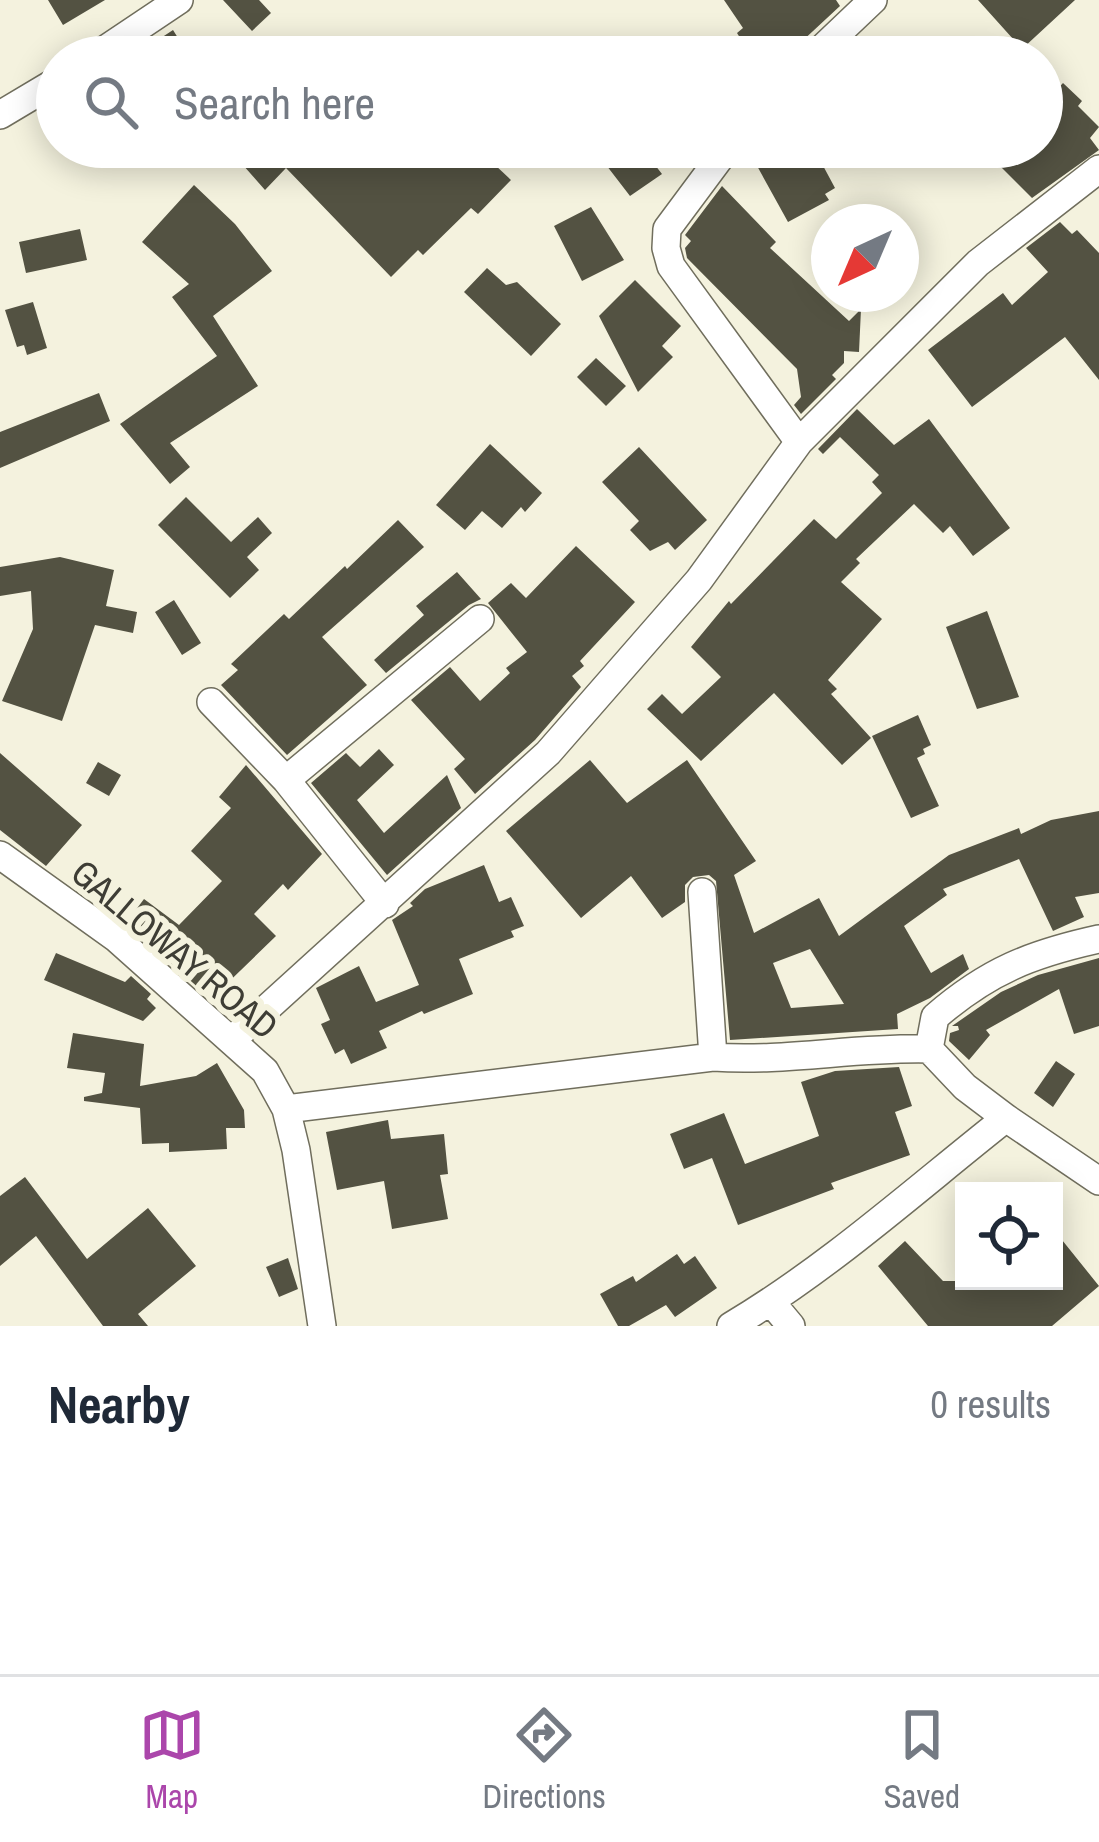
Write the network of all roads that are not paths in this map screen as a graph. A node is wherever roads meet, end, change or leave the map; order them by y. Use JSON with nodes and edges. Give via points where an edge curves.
{"nodes":[{"id":1,"x":179,"y":0,"type":"edge"},
{"id":2,"x":873,"y":0,"type":"edge"},
{"id":3,"x":125,"y":36,"type":"edge"},
{"id":4,"x":835,"y":36,"type":"edge"},
{"id":5,"x":36,"y":94,"type":"edge"},
{"id":6,"x":0,"y":115,"type":"edge"},
{"id":7,"x":713,"y":168,"type":"edge"},
{"id":8,"x":1099,"y":169,"type":"edge"},
{"id":9,"x":799,"y":442,"type":"junction"},
{"id":10,"x":480,"y":619,"type":"dead end"},
{"id":11,"x":211,"y":702,"type":"dead end"},
{"id":12,"x":286,"y":780,"type":"junction"},
{"id":13,"x":0,"y":855,"type":"edge"},
{"id":14,"x":702,"y":892,"type":"dead end"},
{"id":15,"x":385,"y":904,"type":"junction"},
{"id":16,"x":1099,"y":939,"type":"edge"},
{"id":17,"x":233,"y":1039,"type":"junction"},
{"id":18,"x":929,"y":1049,"type":"junction"},
{"id":19,"x":713,"y":1057,"type":"junction"},
{"id":20,"x":286,"y":1108,"type":"junction"},
{"id":21,"x":1006,"y":1118,"type":"junction"},
{"id":22,"x":1099,"y":1181,"type":"edge"},
{"id":23,"x":771,"y":1302,"type":"junction"},
{"id":24,"x":322,"y":1326,"type":"edge"},
{"id":25,"x":731,"y":1326,"type":"edge"},
{"id":26,"x":791,"y":1326,"type":"edge"}],
"edges":[{"from":1,"to":3,"type":"street"},
{"from":2,"to":4,"type":"street"},
{"from":5,"to":6,"type":"street"},
{"from":7,"to":9,"type":"street","via":[[668,229],[671,266]]},
{"from":8,"to":9,"type":"street","via":[[978,263]]},
{"from":9,"to":15,"type":"street","via":[[699,580],[548,753]]},
{"from":10,"to":12,"type":"street"},
{"from":11,"to":12,"type":"street"},
{"from":12,"to":15,"type":"street"},
{"from":13,"to":17,"type":"street","name":"GALLOWAY ROAD","via":[[116,938]]},
{"from":14,"to":19,"type":"street"},
{"from":15,"to":17,"type":"street"},
{"from":16,"to":18,"type":"street","via":[[1049,950],[973,984],[934,1016]]},
{"from":17,"to":20,"type":"street","name":"GALLOWAY ROAD"},
{"from":18,"to":19,"type":"street"},
{"from":18,"to":21,"type":"street"},
{"from":19,"to":20,"type":"street"},
{"from":20,"to":24,"type":"street","name":"GALLOWAY ROAD"},
{"from":21,"to":22,"type":"street"},
{"from":21,"to":23,"type":"street"},
{"from":23,"to":25,"type":"street"},
{"from":23,"to":26,"type":"street"}]}
